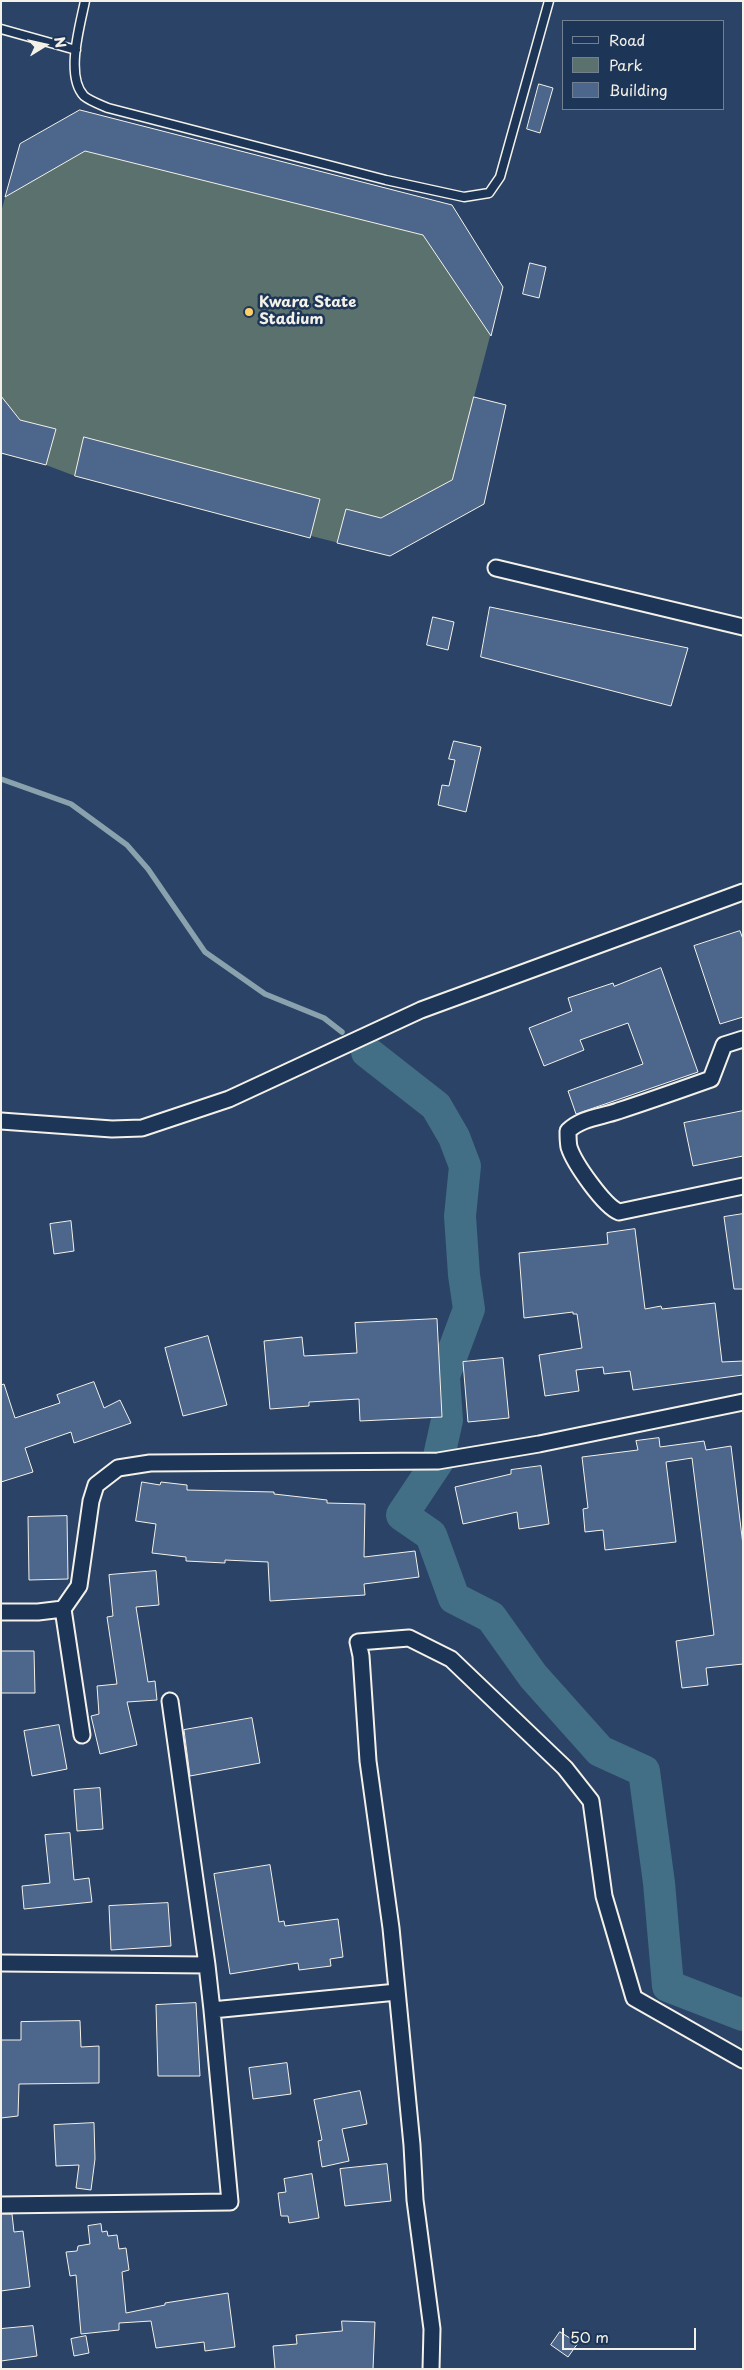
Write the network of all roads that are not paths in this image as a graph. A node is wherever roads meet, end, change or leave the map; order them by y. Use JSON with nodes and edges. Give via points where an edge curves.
{"nodes":[{"id":1,"x":84,"y":1,"type":"edge"},
{"id":2,"x":549,"y":1,"type":"edge"},
{"id":3,"x":1,"y":29,"type":"edge"},
{"id":4,"x":76,"y":50,"type":"junction"},
{"id":5,"x":496,"y":568,"type":"dead end"},
{"id":6,"x":743,"y":627,"type":"edge"},
{"id":7,"x":743,"y":892,"type":"edge"},
{"id":8,"x":743,"y":1039,"type":"edge"},
{"id":9,"x":1,"y":1121,"type":"edge"},
{"id":10,"x":743,"y":1186,"type":"edge"},
{"id":11,"x":743,"y":1402,"type":"edge"},
{"id":12,"x":63,"y":1610,"type":"junction"},
{"id":13,"x":1,"y":1612,"type":"edge"},
{"id":14,"x":170,"y":1702,"type":"dead end"},
{"id":15,"x":82,"y":1735,"type":"dead end"},
{"id":16,"x":1,"y":1963,"type":"edge"},
{"id":17,"x":207,"y":1965,"type":"junction"},
{"id":18,"x":397,"y":1992,"type":"junction"},
{"id":19,"x":212,"y":2010,"type":"junction"},
{"id":20,"x":743,"y":2060,"type":"edge"},
{"id":21,"x":1,"y":2205,"type":"edge"},
{"id":22,"x":431,"y":2369,"type":"edge"}],
"edges":[{"from":1,"to":4,"type":"lane"},
{"from":2,"to":4,"type":"lane","via":[[500,177],[488,193],[464,197],[108,108],[85,97],[75,84]]},
{"from":3,"to":4,"type":"lane"},
{"from":5,"to":6,"type":"street"},
{"from":7,"to":9,"type":"street","via":[[421,1010],[229,1098],[142,1128],[112,1130]]},
{"from":8,"to":10,"type":"street","via":[[724,1045],[711,1079],[585,1120],[568,1131],[568,1138],[573,1156],[586,1175],[611,1208],[619,1212]]},
{"from":11,"to":12,"type":"street","via":[[457,1459],[150,1463],[118,1468],[96,1485],[79,1586]]},
{"from":12,"to":13,"type":"street"},
{"from":12,"to":15,"type":"street"},
{"from":14,"to":17,"type":"street"},
{"from":16,"to":17,"type":"street"},
{"from":17,"to":19,"type":"street"},
{"from":18,"to":19,"type":"street"},
{"from":18,"to":20,"type":"street","via":[[368,1761],[362,1656],[358,1642],[409,1638],[451,1659],[565,1768],[591,1800],[604,1896],[634,1998]]},
{"from":18,"to":22,"type":"street","via":[[415,2200],[432,2329]]},
{"from":19,"to":21,"type":"street","via":[[230,2202]]}]}
